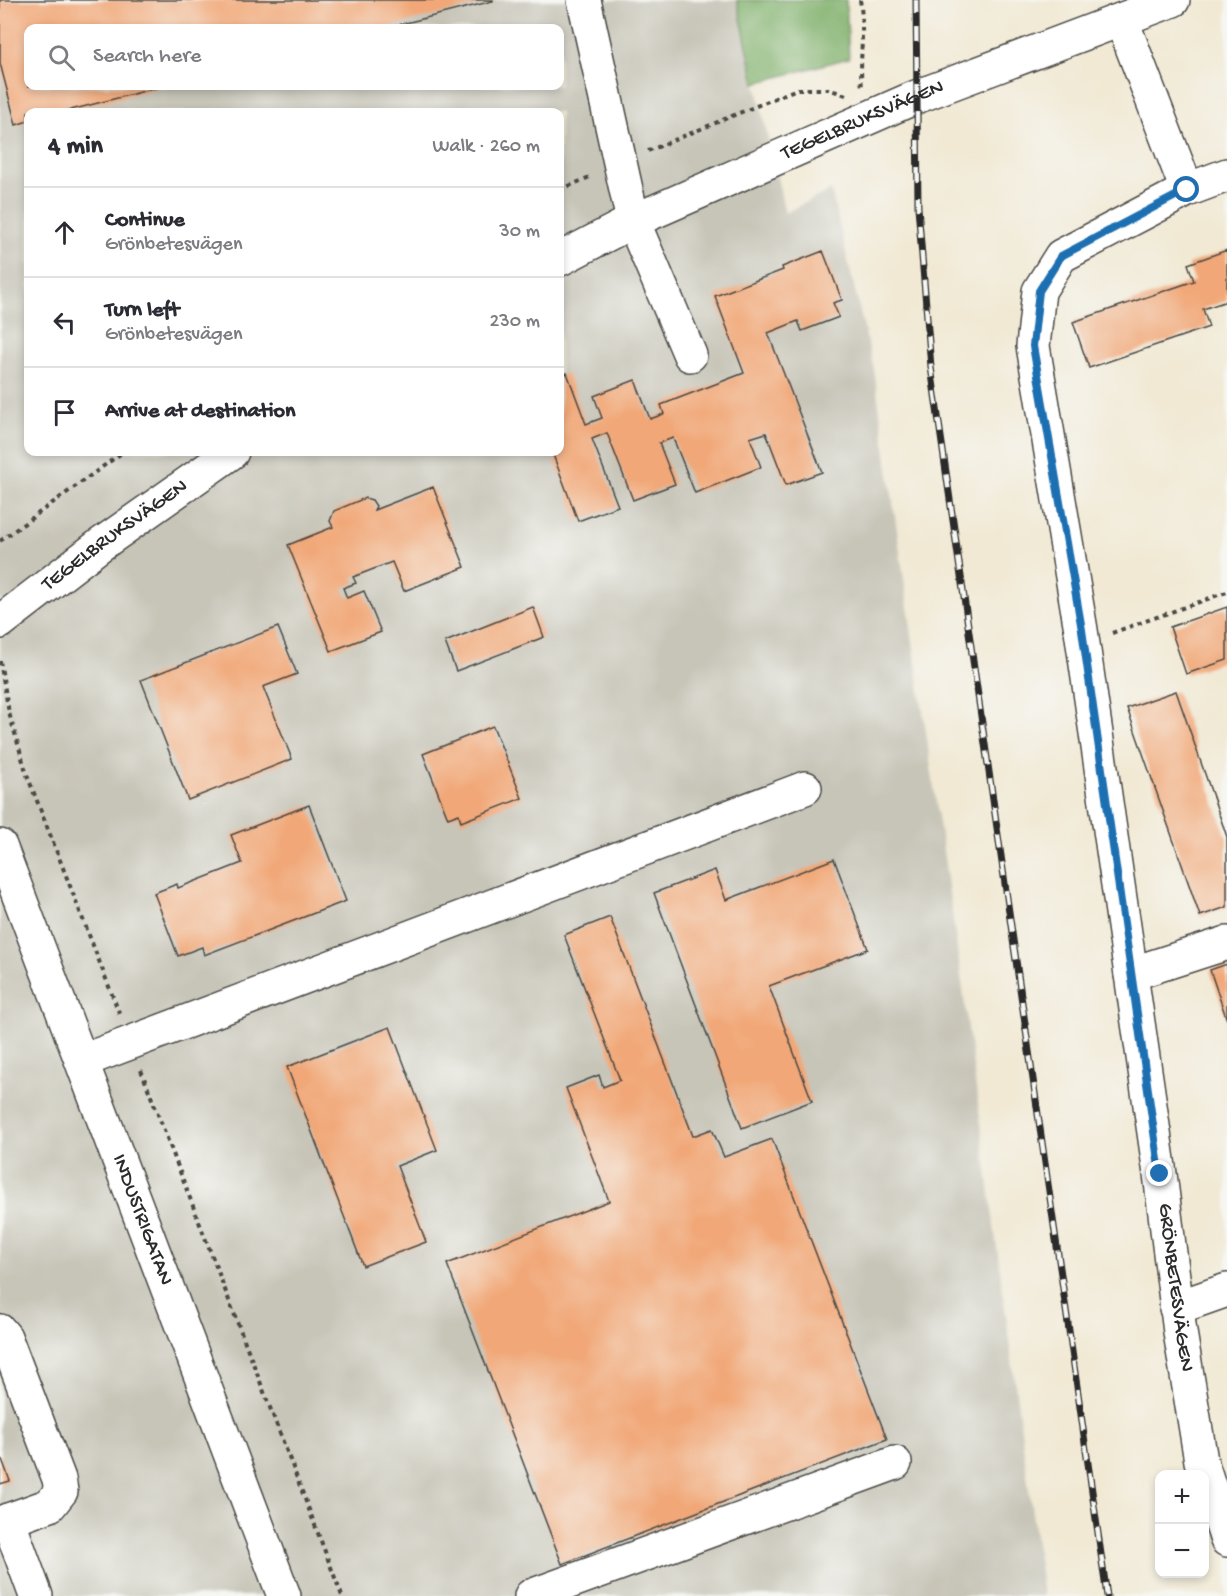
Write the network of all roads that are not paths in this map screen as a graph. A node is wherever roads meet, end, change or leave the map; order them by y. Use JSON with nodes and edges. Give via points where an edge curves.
{"nodes":[{"id":1,"x":584,"y":0,"type":"edge"},
{"id":2,"x":1173,"y":0,"type":"edge"},
{"id":3,"x":1122,"y":21,"type":"junction"},
{"id":4,"x":1227,"y":175,"type":"edge"},
{"id":5,"x":1187,"y":190,"type":"junction"},
{"id":6,"x":633,"y":221,"type":"junction"},
{"id":7,"x":564,"y":257,"type":"edge"},
{"id":8,"x":690,"y":355,"type":"dead end"},
{"id":9,"x":226,"y":456,"type":"edge"},
{"id":10,"x":0,"y":622,"type":"edge"},
{"id":11,"x":805,"y":788,"type":"dead end"},
{"id":12,"x":0,"y":846,"type":"edge"},
{"id":13,"x":1227,"y":943,"type":"edge"},
{"id":14,"x":1131,"y":974,"type":"junction"},
{"id":15,"x":82,"y":1061,"type":"junction"},
{"id":16,"x":1227,"y":1290,"type":"edge"},
{"id":17,"x":1176,"y":1308,"type":"junction"},
{"id":18,"x":0,"y":1331,"type":"edge"},
{"id":19,"x":895,"y":1463,"type":"dead end"},
{"id":20,"x":4,"y":1521,"type":"edge"},
{"id":21,"x":1227,"y":1540,"type":"edge"},
{"id":22,"x":36,"y":1596,"type":"edge"},
{"id":23,"x":284,"y":1596,"type":"edge"},
{"id":24,"x":531,"y":1596,"type":"edge"}],
"edges":[{"from":1,"to":6,"type":"street"},
{"from":2,"to":3,"type":"street","name":"TEGELBRUKSVÄGEN"},
{"from":3,"to":5,"type":"street"},
{"from":3,"to":6,"type":"street","name":"TEGELBRUKSVÄGEN","via":[[916,97]]},
{"from":4,"to":5,"type":"street","name":"GRÖNBETESVÄGEN"},
{"from":5,"to":14,"type":"street","name":"GRÖNBETESVÄGEN","via":[[1061,256],[1039,291],[1033,346],[1083,643]]},
{"from":6,"to":7,"type":"street","name":"TEGELBRUKSVÄGEN"},
{"from":6,"to":8,"type":"street"},
{"from":9,"to":10,"type":"street","name":"TEGELBRUKSVÄGEN"},
{"from":11,"to":15,"type":"street"},
{"from":12,"to":15,"type":"street","name":"INDUSTRIGATAN"},
{"from":13,"to":14,"type":"street"},
{"from":14,"to":17,"type":"street","name":"GRÖNBETESVÄGEN"},
{"from":15,"to":23,"type":"street","name":"INDUSTRIGATAN"},
{"from":16,"to":17,"type":"street"},
{"from":17,"to":21,"type":"street","name":"GRÖNBETESVÄGEN","via":[[1201,1461]]},
{"from":18,"to":20,"type":"street","via":[[61,1491],[50,1505]]},
{"from":19,"to":24,"type":"street"},
{"from":20,"to":22,"type":"street"}]}
